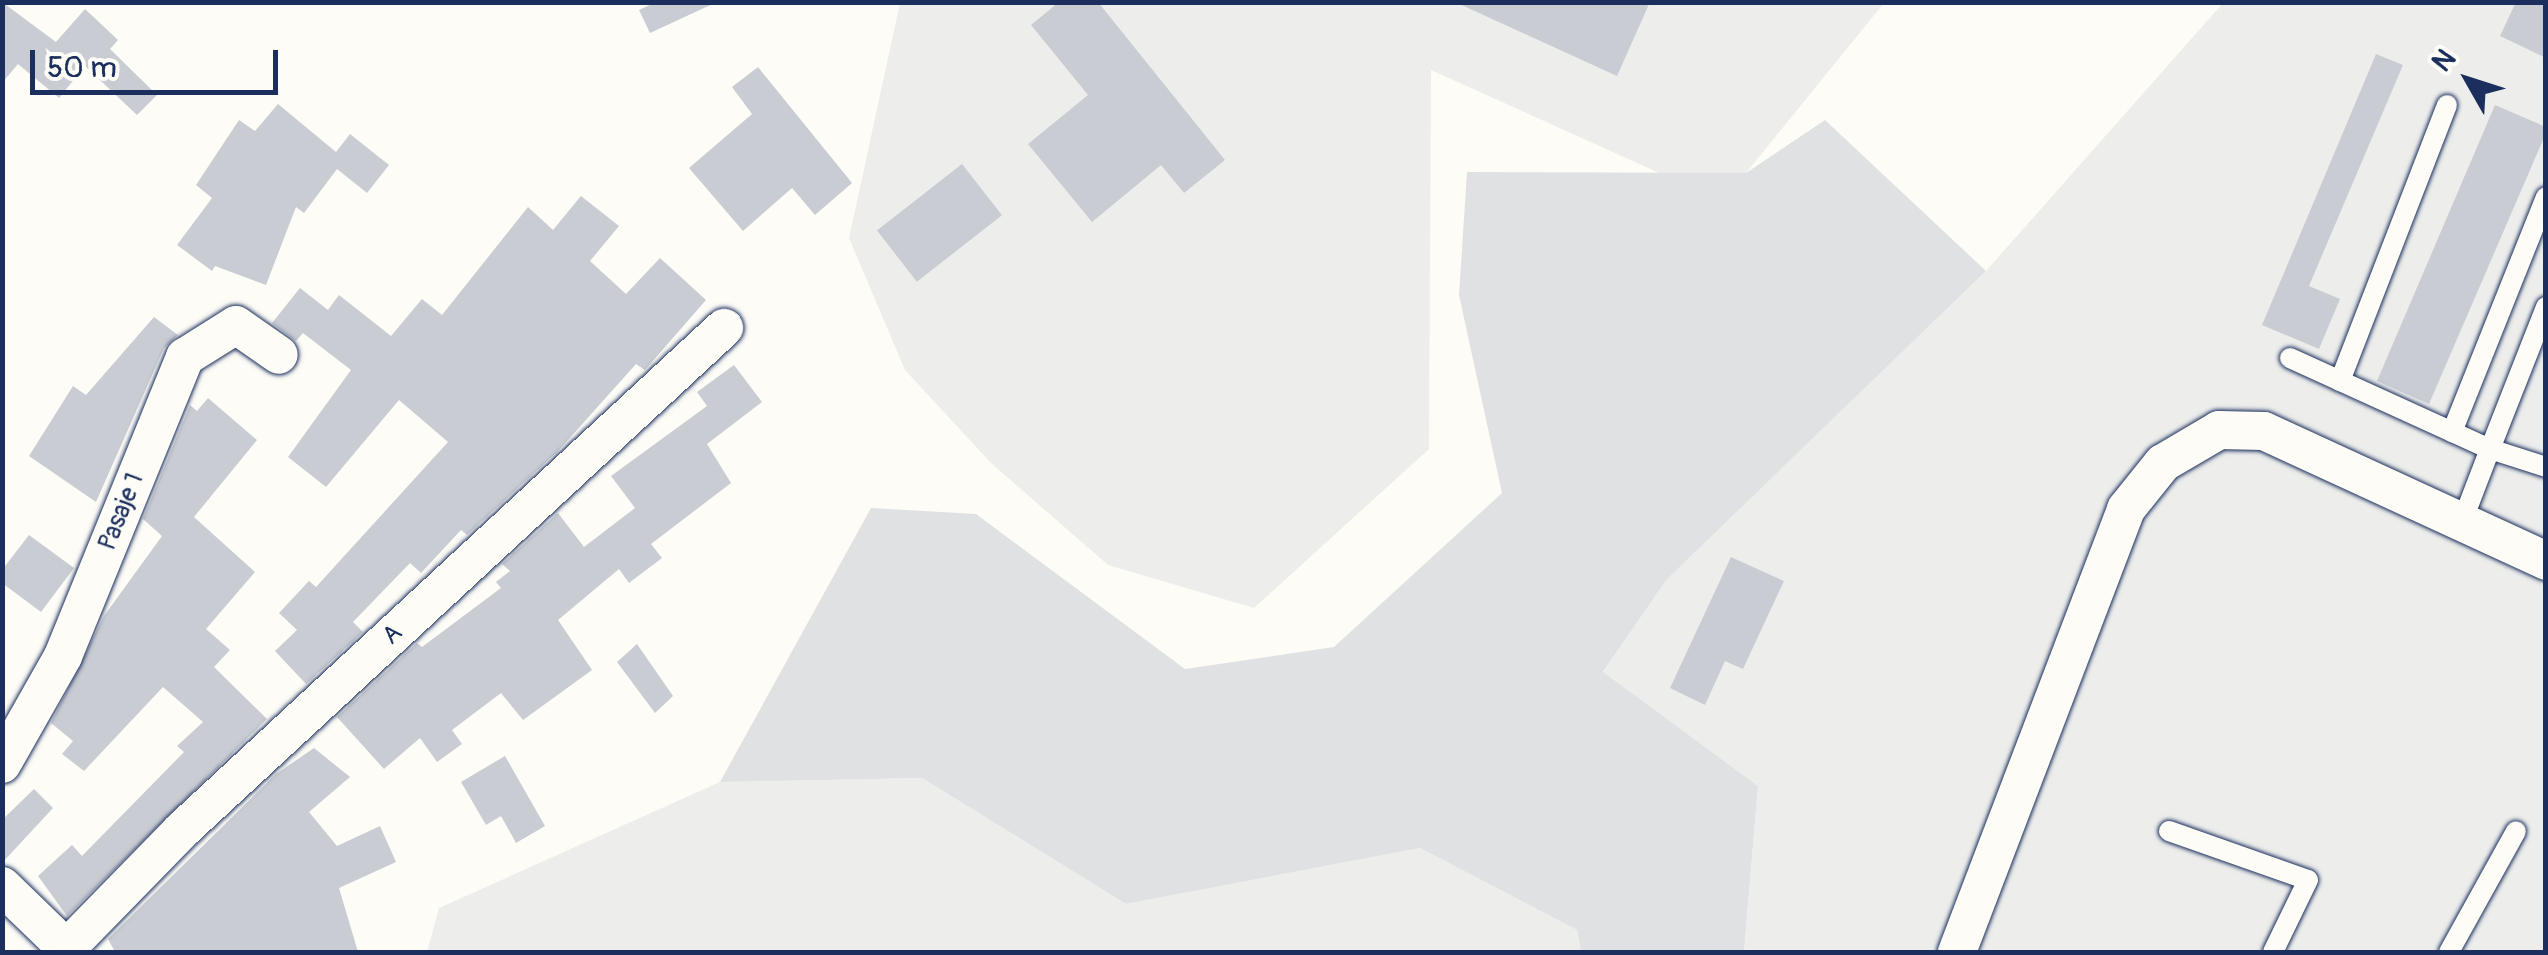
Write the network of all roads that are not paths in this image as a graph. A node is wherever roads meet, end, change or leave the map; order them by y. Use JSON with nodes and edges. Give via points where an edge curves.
{"nodes":[{"id":1,"x":2448,"y":105,"type":"dead end"},
{"id":2,"x":2546,"y":196,"type":"edge"},
{"id":3,"x":2546,"y":307,"type":"edge"},
{"id":4,"x":724,"y":328,"type":"dead end"},
{"id":5,"x":279,"y":355,"type":"dead end"},
{"id":6,"x":2290,"y":358,"type":"dead end"},
{"id":7,"x":2340,"y":381,"type":"junction"},
{"id":8,"x":2452,"y":432,"type":"junction"},
{"id":9,"x":2490,"y":449,"type":"junction"},
{"id":10,"x":2546,"y":468,"type":"edge"},
{"id":11,"x":2462,"y":522,"type":"junction"},
{"id":12,"x":2546,"y":561,"type":"edge"},
{"id":13,"x":2,"y":764,"type":"edge"},
{"id":14,"x":2170,"y":831,"type":"dead end"},
{"id":15,"x":2516,"y":831,"type":"dead end"},
{"id":16,"x":2,"y":886,"type":"edge"},
{"id":17,"x":68,"y":950,"type":"edge"},
{"id":18,"x":1957,"y":952,"type":"edge"},
{"id":19,"x":2273,"y":952,"type":"edge"},
{"id":20,"x":2448,"y":952,"type":"edge"}],
"edges":[{"from":1,"to":7,"type":"lane"},
{"from":2,"to":8,"type":"lane"},
{"from":3,"to":9,"type":"lane"},
{"from":4,"to":17,"type":"street","name":"A","via":[[182,830]]},
{"from":5,"to":13,"type":"street","name":"Pasaje 1","via":[[236,325],[185,357],[63,656]]},
{"from":6,"to":7,"type":"lane"},
{"from":7,"to":8,"type":"lane"},
{"from":8,"to":9,"type":"lane"},
{"from":9,"to":10,"type":"lane"},
{"from":9,"to":11,"type":"lane"},
{"from":11,"to":12,"type":"street"},
{"from":11,"to":18,"type":"street","via":[[2264,431],[2219,430],[2163,463],[2126,509]]},
{"from":14,"to":19,"type":"lane","via":[[2308,880]]},
{"from":15,"to":20,"type":"lane"},
{"from":16,"to":17,"type":"street"}]}
